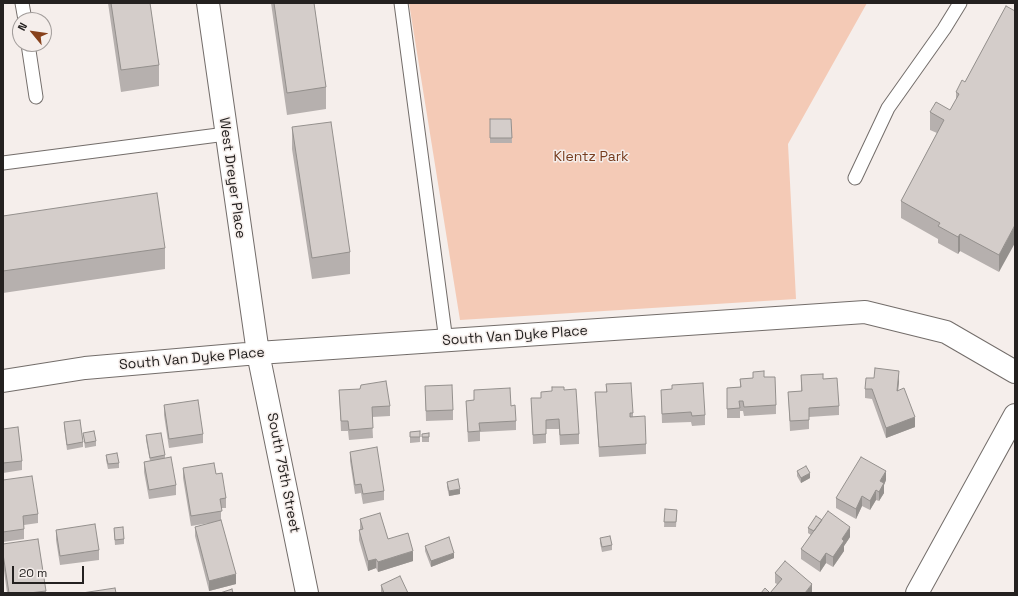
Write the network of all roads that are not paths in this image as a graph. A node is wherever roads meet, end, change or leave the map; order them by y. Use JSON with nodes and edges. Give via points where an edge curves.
{"nodes":[{"id":1,"x":208,"y":3,"type":"edge"},
{"id":2,"x":401,"y":3,"type":"edge"},
{"id":3,"x":960,"y":3,"type":"edge"},
{"id":4,"x":29,"y":52,"type":"edge"},
{"id":5,"x":36,"y":97,"type":"dead end"},
{"id":6,"x":226,"y":134,"type":"junction"},
{"id":7,"x":3,"y":163,"type":"edge"},
{"id":8,"x":855,"y":178,"type":"dead end"},
{"id":9,"x":446,"y":341,"type":"junction"},
{"id":10,"x":258,"y":353,"type":"junction"},
{"id":11,"x":1015,"y":372,"type":"edge"},
{"id":12,"x":3,"y":381,"type":"edge"},
{"id":13,"x":1015,"y":415,"type":"edge"},
{"id":14,"x":307,"y":593,"type":"edge"},
{"id":15,"x":917,"y":593,"type":"edge"}],
"edges":[{"from":1,"to":6,"type":"street","name":"West Dreyer Place"},
{"from":2,"to":9,"type":"lane"},
{"from":3,"to":8,"type":"lane","via":[[888,108]]},
{"from":4,"to":5,"type":"lane"},
{"from":6,"to":7,"type":"lane"},
{"from":6,"to":10,"type":"street","name":"West Dreyer Place"},
{"from":9,"to":10,"type":"street","name":"South Van Dyke Place"},
{"from":9,"to":11,"type":"street","name":"South Van Dyke Place","via":[[865,312],[946,332]]},
{"from":10,"to":12,"type":"street","name":"South Van Dyke Place","via":[[85,368]]},
{"from":10,"to":14,"type":"street","name":"South 75th Street"},
{"from":13,"to":15,"type":"street"}]}
